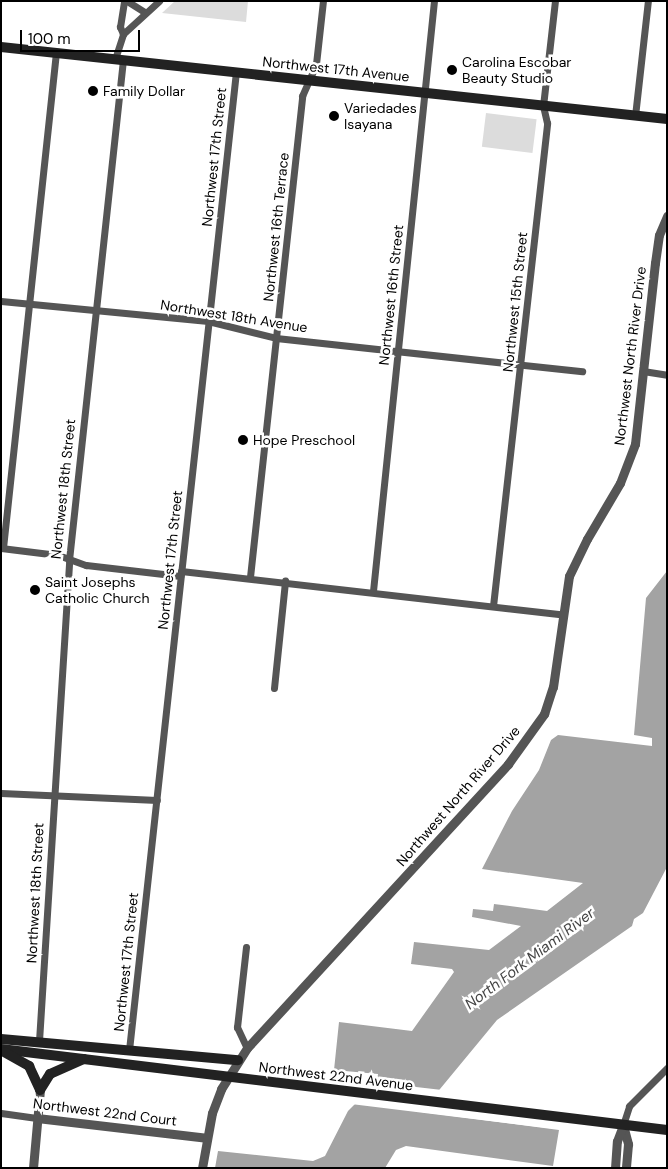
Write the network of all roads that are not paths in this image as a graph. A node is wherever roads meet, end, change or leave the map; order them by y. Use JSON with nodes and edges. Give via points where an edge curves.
{"nodes":[{"id":1,"x":125,"y":1,"type":"edge"},
{"id":2,"x":159,"y":1,"type":"edge"},
{"id":3,"x":323,"y":1,"type":"edge"},
{"id":4,"x":434,"y":1,"type":"edge"},
{"id":5,"x":555,"y":1,"type":"edge"},
{"id":6,"x":648,"y":1,"type":"edge"},
{"id":7,"x":146,"y":13,"type":"junction"},
{"id":8,"x":123,"y":34,"type":"junction"},
{"id":9,"x":1,"y":46,"type":"edge"},
{"id":10,"x":56,"y":52,"type":"junction"},
{"id":11,"x":119,"y":60,"type":"junction"},
{"id":12,"x":236,"y":72,"type":"junction"},
{"id":13,"x":309,"y":80,"type":"junction"},
{"id":14,"x":425,"y":93,"type":"junction"},
{"id":15,"x":544,"y":106,"type":"junction"},
{"id":16,"x":635,"y":116,"type":"junction"},
{"id":17,"x":667,"y":119,"type":"edge"},
{"id":18,"x":667,"y":216,"type":"edge"},
{"id":19,"x":1,"y":301,"type":"edge"},
{"id":20,"x":30,"y":304,"type":"junction"},
{"id":21,"x":96,"y":310,"type":"junction"},
{"id":22,"x":208,"y":321,"type":"junction"},
{"id":23,"x":276,"y":338,"type":"junction"},
{"id":24,"x":398,"y":350,"type":"junction"},
{"id":25,"x":521,"y":364,"type":"junction"},
{"id":26,"x":582,"y":371,"type":"dead end"},
{"id":27,"x":644,"y":371,"type":"junction"},
{"id":28,"x":667,"y":374,"type":"edge"},
{"id":29,"x":2,"y":548,"type":"edge"},
{"id":30,"x":69,"y":560,"type":"junction"},
{"id":31,"x":181,"y":574,"type":"junction"},
{"id":32,"x":250,"y":577,"type":"junction"},
{"id":33,"x":285,"y":581,"type":"junction"},
{"id":34,"x":372,"y":592,"type":"junction"},
{"id":35,"x":494,"y":606,"type":"junction"},
{"id":36,"x":561,"y":614,"type":"junction"},
{"id":37,"x":274,"y":688,"type":"dead end"},
{"id":38,"x":1,"y":793,"type":"edge"},
{"id":39,"x":54,"y":795,"type":"junction"},
{"id":40,"x":157,"y":800,"type":"junction"},
{"id":41,"x":246,"y":946,"type":"dead end"},
{"id":42,"x":1,"y":1039,"type":"edge"},
{"id":43,"x":39,"y":1041,"type":"junction"},
{"id":44,"x":247,"y":1048,"type":"junction"},
{"id":45,"x":1,"y":1050,"type":"edge"},
{"id":46,"x":129,"y":1050,"type":"junction"},
{"id":47,"x":85,"y":1059,"type":"junction"},
{"id":48,"x":238,"y":1060,"type":"junction"},
{"id":49,"x":667,"y":1068,"type":"edge"},
{"id":50,"x":40,"y":1090,"type":"junction"},
{"id":51,"x":1,"y":1113,"type":"edge"},
{"id":52,"x":37,"y":1118,"type":"junction"},
{"id":53,"x":623,"y":1125,"type":"junction"},
{"id":54,"x":667,"y":1130,"type":"edge"},
{"id":55,"x":206,"y":1138,"type":"junction"},
{"id":56,"x":33,"y":1168,"type":"edge"},
{"id":57,"x":202,"y":1168,"type":"edge"},
{"id":58,"x":615,"y":1168,"type":"edge"},
{"id":59,"x":626,"y":1168,"type":"edge"}],
"edges":[{"from":1,"to":7,"type":"street"},
{"from":1,"to":8,"type":"street","via":[[120,27]]},
{"from":2,"to":7,"type":"street"},
{"from":3,"to":13,"type":"street","name":"Northwest 16th Terrace","via":[[316,64]]},
{"from":4,"to":14,"type":"street","name":"Northwest 16th Street"},
{"from":5,"to":15,"type":"street","name":"Northwest 15th Street"},
{"from":6,"to":16,"type":"street"},
{"from":7,"to":8,"type":"street"},
{"from":8,"to":11,"type":"street","name":"Northwest 18th Street"},
{"from":9,"to":10,"type":"main road","name":"Northwest 17th Avenue"},
{"from":10,"to":11,"type":"main road","name":"Northwest 17th Avenue"},
{"from":10,"to":20,"type":"street"},
{"from":11,"to":12,"type":"main road","name":"Northwest 17th Avenue"},
{"from":11,"to":21,"type":"street","name":"Northwest 18th Street"},
{"from":12,"to":13,"type":"main road","name":"Northwest 17th Avenue"},
{"from":12,"to":22,"type":"street","name":"Northwest 17th Street"},
{"from":13,"to":14,"type":"main road","name":"Northwest 17th Avenue"},
{"from":13,"to":23,"type":"street","name":"Northwest 16th Terrace","via":[[302,96]]},
{"from":14,"to":15,"type":"main road","name":"Northwest 17th Avenue"},
{"from":14,"to":24,"type":"street","name":"Northwest 16th Street"},
{"from":15,"to":16,"type":"main road","name":"Northwest 17th Avenue"},
{"from":15,"to":25,"type":"street","name":"Northwest 15th Street","via":[[547,123]]},
{"from":16,"to":17,"type":"main road","name":"Northwest 17th Avenue"},
{"from":18,"to":27,"type":"street","name":"Northwest North River Drive","via":[[656,254]]},
{"from":19,"to":20,"type":"street","name":"Northwest 18th Avenue"},
{"from":20,"to":21,"type":"street","name":"Northwest 18th Avenue"},
{"from":20,"to":29,"type":"street"},
{"from":21,"to":22,"type":"street","name":"Northwest 18th Avenue"},
{"from":21,"to":30,"type":"street","name":"Northwest 18th Street"},
{"from":22,"to":23,"type":"street","name":"Northwest 18th Avenue"},
{"from":22,"to":31,"type":"street","name":"Northwest 17th Street"},
{"from":23,"to":24,"type":"street","name":"Northwest 18th Avenue"},
{"from":23,"to":32,"type":"street","name":"Northwest 16th Terrace"},
{"from":24,"to":25,"type":"street","name":"Northwest 18th Avenue"},
{"from":24,"to":34,"type":"street","name":"Northwest 16th Street"},
{"from":25,"to":26,"type":"street","name":"Northwest 18th Avenue"},
{"from":25,"to":35,"type":"street","name":"Northwest 15th Street"},
{"from":27,"to":28,"type":"street"},
{"from":27,"to":36,"type":"street","name":"Northwest North River Drive","via":[[637,434],[630,462],[577,557]]},
{"from":29,"to":30,"type":"street","via":[[58,555]]},
{"from":30,"to":31,"type":"street","via":[[86,565]]},
{"from":30,"to":39,"type":"street","name":"Northwest 18th Street"},
{"from":31,"to":32,"type":"street"},
{"from":31,"to":40,"type":"street","name":"Northwest 17th Street"},
{"from":32,"to":33,"type":"street"},
{"from":33,"to":34,"type":"street"},
{"from":33,"to":37,"type":"street"},
{"from":34,"to":35,"type":"street"},
{"from":35,"to":36,"type":"street"},
{"from":36,"to":44,"type":"street","name":"Northwest North River Drive","via":[[550,697],[528,741]]},
{"from":38,"to":39,"type":"street"},
{"from":39,"to":40,"type":"street"},
{"from":39,"to":43,"type":"street","name":"Northwest 18th Street"},
{"from":40,"to":46,"type":"street","name":"Northwest 17th Street"},
{"from":41,"to":44,"type":"street","via":[[237,1027]]},
{"from":42,"to":43,"type":"main road"},
{"from":43,"to":46,"type":"main road"},
{"from":44,"to":48,"type":"street","name":"Northwest North River Drive"},
{"from":45,"to":47,"type":"main road","name":"Northwest 22nd Avenue"},
{"from":45,"to":50,"type":"main road","via":[[29,1066]]},
{"from":46,"to":48,"type":"main road"},
{"from":47,"to":50,"type":"main road","via":[[50,1074]]},
{"from":47,"to":53,"type":"main road","name":"Northwest 22nd Avenue"},
{"from":48,"to":55,"type":"street","name":"Northwest North River Drive","via":[[221,1089]]},
{"from":49,"to":53,"type":"street","via":[[629,1106]]},
{"from":50,"to":52,"type":"street"},
{"from":51,"to":52,"type":"street","name":"Northwest 22nd Court"},
{"from":52,"to":55,"type":"street","name":"Northwest 22nd Court"},
{"from":52,"to":56,"type":"street"},
{"from":53,"to":54,"type":"main road","name":"Northwest 22nd Avenue"},
{"from":53,"to":58,"type":"street","via":[[617,1140]]},
{"from":53,"to":59,"type":"street","via":[[628,1144]]},
{"from":55,"to":57,"type":"street","name":"Northwest North River Drive"}]}
